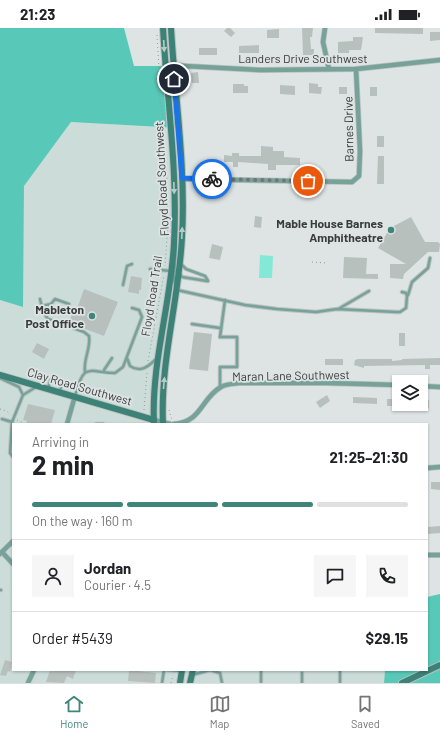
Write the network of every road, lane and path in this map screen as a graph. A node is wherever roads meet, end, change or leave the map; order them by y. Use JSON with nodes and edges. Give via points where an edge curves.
{"nodes":[{"id":1,"x":163,"y":28,"type":"edge"},
{"id":2,"x":171,"y":28,"type":"edge"},
{"id":3,"x":325,"y":28,"type":"edge"},
{"id":4,"x":157,"y":35,"type":"dead end"},
{"id":5,"x":440,"y":60,"type":"edge"},
{"id":6,"x":165,"y":65,"type":"junction"},
{"id":7,"x":173,"y":65,"type":"junction"},
{"id":8,"x":356,"y":69,"type":"junction"},
{"id":9,"x":329,"y":70,"type":"junction"},
{"id":10,"x":182,"y":178,"type":"junction"},
{"id":11,"x":175,"y":234,"type":"junction"},
{"id":12,"x":430,"y":258,"type":"dead end"},
{"id":13,"x":180,"y":262,"type":"junction"},
{"id":14,"x":312,"y":262,"type":"dead end"},
{"id":15,"x":326,"y":263,"type":"dead end"},
{"id":16,"x":132,"y":264,"type":"dead end"},
{"id":17,"x":150,"y":269,"type":"dead end"},
{"id":18,"x":168,"y":271,"type":"junction"},
{"id":19,"x":179,"y":272,"type":"junction"},
{"id":20,"x":123,"y":285,"type":"dead end"},
{"id":21,"x":177,"y":290,"type":"junction"},
{"id":22,"x":369,"y":291,"type":"dead end"},
{"id":23,"x":402,"y":292,"type":"dead end"},
{"id":24,"x":408,"y":296,"type":"junction"},
{"id":25,"x":40,"y":299,"type":"dead end"},
{"id":26,"x":225,"y":300,"type":"junction"},
{"id":27,"x":69,"y":304,"type":"dead end"},
{"id":28,"x":42,"y":306,"type":"junction"},
{"id":29,"x":132,"y":308,"type":"dead end"},
{"id":30,"x":339,"y":309,"type":"junction"},
{"id":31,"x":192,"y":324,"type":"dead end"},
{"id":32,"x":220,"y":328,"type":"junction"},
{"id":33,"x":127,"y":356,"type":"junction"},
{"id":34,"x":158,"y":357,"type":"junction"},
{"id":35,"x":112,"y":358,"type":"dead end"},
{"id":36,"x":147,"y":368,"type":"junction"},
{"id":37,"x":104,"y":371,"type":"junction"},
{"id":38,"x":85,"y":372,"type":"junction"},
{"id":39,"x":0,"y":376,"type":"edge"},
{"id":40,"x":51,"y":379,"type":"dead end"},
{"id":41,"x":62,"y":383,"type":"dead end"},
{"id":42,"x":39,"y":385,"type":"junction"},
{"id":43,"x":392,"y":385,"type":"edge"},
{"id":44,"x":428,"y":386,"type":"edge"},
{"id":45,"x":220,"y":387,"type":"junction"},
{"id":46,"x":440,"y":387,"type":"edge"},
{"id":47,"x":48,"y":388,"type":"junction"},
{"id":48,"x":60,"y":391,"type":"junction"},
{"id":49,"x":23,"y":395,"type":"junction"},
{"id":50,"x":75,"y":396,"type":"junction"},
{"id":51,"x":0,"y":410,"type":"edge"},
{"id":52,"x":10,"y":415,"type":"dead end"},
{"id":53,"x":143,"y":416,"type":"junction"},
{"id":54,"x":2,"y":419,"type":"dead end"},
{"id":55,"x":16,"y":419,"type":"dead end"},
{"id":56,"x":12,"y":422,"type":"junction"},
{"id":57,"x":22,"y":422,"type":"dead end"},
{"id":58,"x":154,"y":422,"type":"edge"},
{"id":59,"x":67,"y":423,"type":"edge"},
{"id":60,"x":163,"y":423,"type":"edge"},
{"id":61,"x":177,"y":423,"type":"edge"},
{"id":62,"x":12,"y":456,"type":"edge"},
{"id":63,"x":440,"y":467,"type":"edge"},
{"id":64,"x":428,"y":468,"type":"edge"},
{"id":65,"x":12,"y":542,"type":"edge"},
{"id":66,"x":1,"y":552,"type":"edge"},
{"id":67,"x":428,"y":555,"type":"edge"},
{"id":68,"x":440,"y":555,"type":"edge"},
{"id":69,"x":12,"y":563,"type":"edge"},
{"id":70,"x":440,"y":665,"type":"edge"},
{"id":71,"x":34,"y":671,"type":"edge"},
{"id":72,"x":165,"y":671,"type":"edge"},
{"id":73,"x":173,"y":671,"type":"edge"},
{"id":74,"x":182,"y":671,"type":"edge"},
{"id":75,"x":204,"y":671,"type":"edge"},
{"id":76,"x":213,"y":671,"type":"edge"},
{"id":77,"x":261,"y":671,"type":"edge"},
{"id":78,"x":340,"y":671,"type":"edge"},
{"id":79,"x":427,"y":671,"type":"edge"},
{"id":80,"x":428,"y":671,"type":"edge"},
{"id":81,"x":192,"y":673,"type":"edge"},
{"id":82,"x":302,"y":673,"type":"dead end"},
{"id":83,"x":28,"y":683,"type":"edge"},
{"id":84,"x":162,"y":683,"type":"edge"},
{"id":85,"x":172,"y":683,"type":"edge"},
{"id":86,"x":180,"y":683,"type":"edge"},
{"id":87,"x":190,"y":683,"type":"edge"},
{"id":88,"x":222,"y":683,"type":"edge"},
{"id":89,"x":261,"y":683,"type":"edge"},
{"id":90,"x":302,"y":683,"type":"edge"},
{"id":91,"x":340,"y":683,"type":"edge"},
{"id":92,"x":402,"y":683,"type":"edge"}],
"edges":[{"from":1,"to":6,"type":"main road","name":"Floyd Road Southwest","one_way":true},
{"from":2,"to":7,"type":"main road","name":"Floyd Road Southwest"},
{"from":3,"to":9,"type":"street","via":[[323,42]]},
{"from":4,"to":18,"type":"path","name":"Floyd Road Trail","via":[[159,68],[156,81],[163,117]]},
{"from":5,"to":8,"type":"street","name":"Landers Drive Southwest"},
{"from":6,"to":7,"type":"street","name":"Landers Drive Southwest"},
{"from":6,"to":11,"type":"main road","name":"Floyd Road Southwest","one_way":true,"via":[[174,178]]},
{"from":7,"to":9,"type":"street","name":"Landers Drive Southwest","via":[[261,70]]},
{"from":7,"to":10,"type":"main road","name":"Floyd Road Southwest"},
{"from":8,"to":9,"type":"street","name":"Landers Drive Southwest"},
{"from":8,"to":10,"type":"street","name":"Barnes Drive","via":[[360,151],[359,176],[352,182]]},
{"from":13,"to":10,"type":"main road","name":"Floyd Road Southwest","one_way":true,"via":[[183,225]]},
{"from":11,"to":18,"type":"main road","name":"Floyd Road Southwest"},
{"from":11,"to":21,"type":"lane","via":[[177,247],[174,279]]},
{"from":12,"to":24,"type":"lane","via":[[428,268],[412,282]]},
{"from":13,"to":19,"type":"main road","name":"Floyd Road Southwest"},
{"from":13,"to":19,"type":"lane","via":[[186,269],[205,276],[208,281],[182,277]]},
{"from":14,"to":15,"type":"path"},
{"from":16,"to":20,"type":"lane","via":[[127,266]]},
{"from":17,"to":18,"type":"lane"},
{"from":18,"to":34,"type":"main road","name":"Floyd Road Southwest"},
{"from":18,"to":36,"type":"path","name":"Floyd Road Trail"},
{"from":19,"to":21,"type":"main road","name":"Floyd Road Southwest"},
{"from":21,"to":26,"type":"lane"},
{"from":60,"to":21,"type":"main road","name":"Floyd Road Southwest","one_way":true,"via":[[166,363]]},
{"from":22,"to":30,"type":"lane"},
{"from":23,"to":24,"type":"lane"},
{"from":24,"to":30,"type":"lane","via":[[406,308],[400,312]]},
{"from":25,"to":28,"type":"lane"},
{"from":26,"to":30,"type":"lane","via":[[245,305],[316,312]]},
{"from":26,"to":32,"type":"lane"},
{"from":27,"to":28,"type":"lane","via":[[55,299],[51,304]]},
{"from":28,"to":38,"type":"lane","via":[[48,319],[89,336]]},
{"from":29,"to":33,"type":"lane","via":[[139,310],[142,317]]},
{"from":31,"to":32,"type":"lane"},
{"from":32,"to":45,"type":"lane","via":[[220,337],[237,337],[237,367],[220,366]]},
{"from":33,"to":36,"type":"lane","via":[[127,362],[132,368]]},
{"from":33,"to":37,"type":"lane","via":[[119,371]]},
{"from":34,"to":36,"type":"lane"},
{"from":34,"to":58,"type":"main road","name":"Floyd Road Southwest"},
{"from":35,"to":37,"type":"lane"},
{"from":36,"to":53,"type":"path","name":"Floyd Road Trail"},
{"from":37,"to":38,"type":"lane"},
{"from":38,"to":50,"type":"lane","via":[[80,378]]},
{"from":39,"to":42,"type":"main road","name":"Clay Road Southwest"},
{"from":39,"to":49,"type":"lane","via":[[20,387]]},
{"from":40,"to":47,"type":"lane"},
{"from":41,"to":48,"type":"lane"},
{"from":42,"to":47,"type":"main road","name":"Clay Road Southwest"},
{"from":42,"to":49,"type":"lane"},
{"from":43,"to":45,"type":"street","name":"Maran Lane Southwest","via":[[239,383]]},
{"from":44,"to":46,"type":"street"},
{"from":45,"to":61,"type":"street","name":"Maran Lane Southwest","via":[[200,412]]},
{"from":47,"to":48,"type":"main road","name":"Clay Road Southwest"},
{"from":48,"to":50,"type":"main road","name":"Clay Road Southwest"},
{"from":49,"to":56,"type":"lane"},
{"from":50,"to":53,"type":"main road","name":"Clay Road Southwest"},
{"from":50,"to":59,"type":"street"},
{"from":51,"to":52,"type":"path","via":[[7,411]]},
{"from":53,"to":58,"type":"main road","name":"Clay Road Southwest"},
{"from":54,"to":56,"type":"lane"},
{"from":55,"to":57,"type":"path"},
{"from":56,"to":62,"type":"lane"},
{"from":58,"to":60,"type":"street"},
{"from":63,"to":64,"type":"street"},
{"from":65,"to":66,"type":"street"},
{"from":66,"to":69,"type":"street"},
{"from":67,"to":68,"type":"street"},
{"from":70,"to":80,"type":"main road"},
{"from":71,"to":83,"type":"street"},
{"from":72,"to":84,"type":"lane"},
{"from":73,"to":85,"type":"path"},
{"from":74,"to":86,"type":"main road"},
{"from":75,"to":81,"type":"lane"},
{"from":76,"to":88,"type":"lane","via":[[220,673]]},
{"from":77,"to":89,"type":"lane"},
{"from":78,"to":91,"type":"lane"},
{"from":79,"to":92,"type":"main road"},
{"from":81,"to":87,"type":"main road"},
{"from":82,"to":90,"type":"lane"}]}
